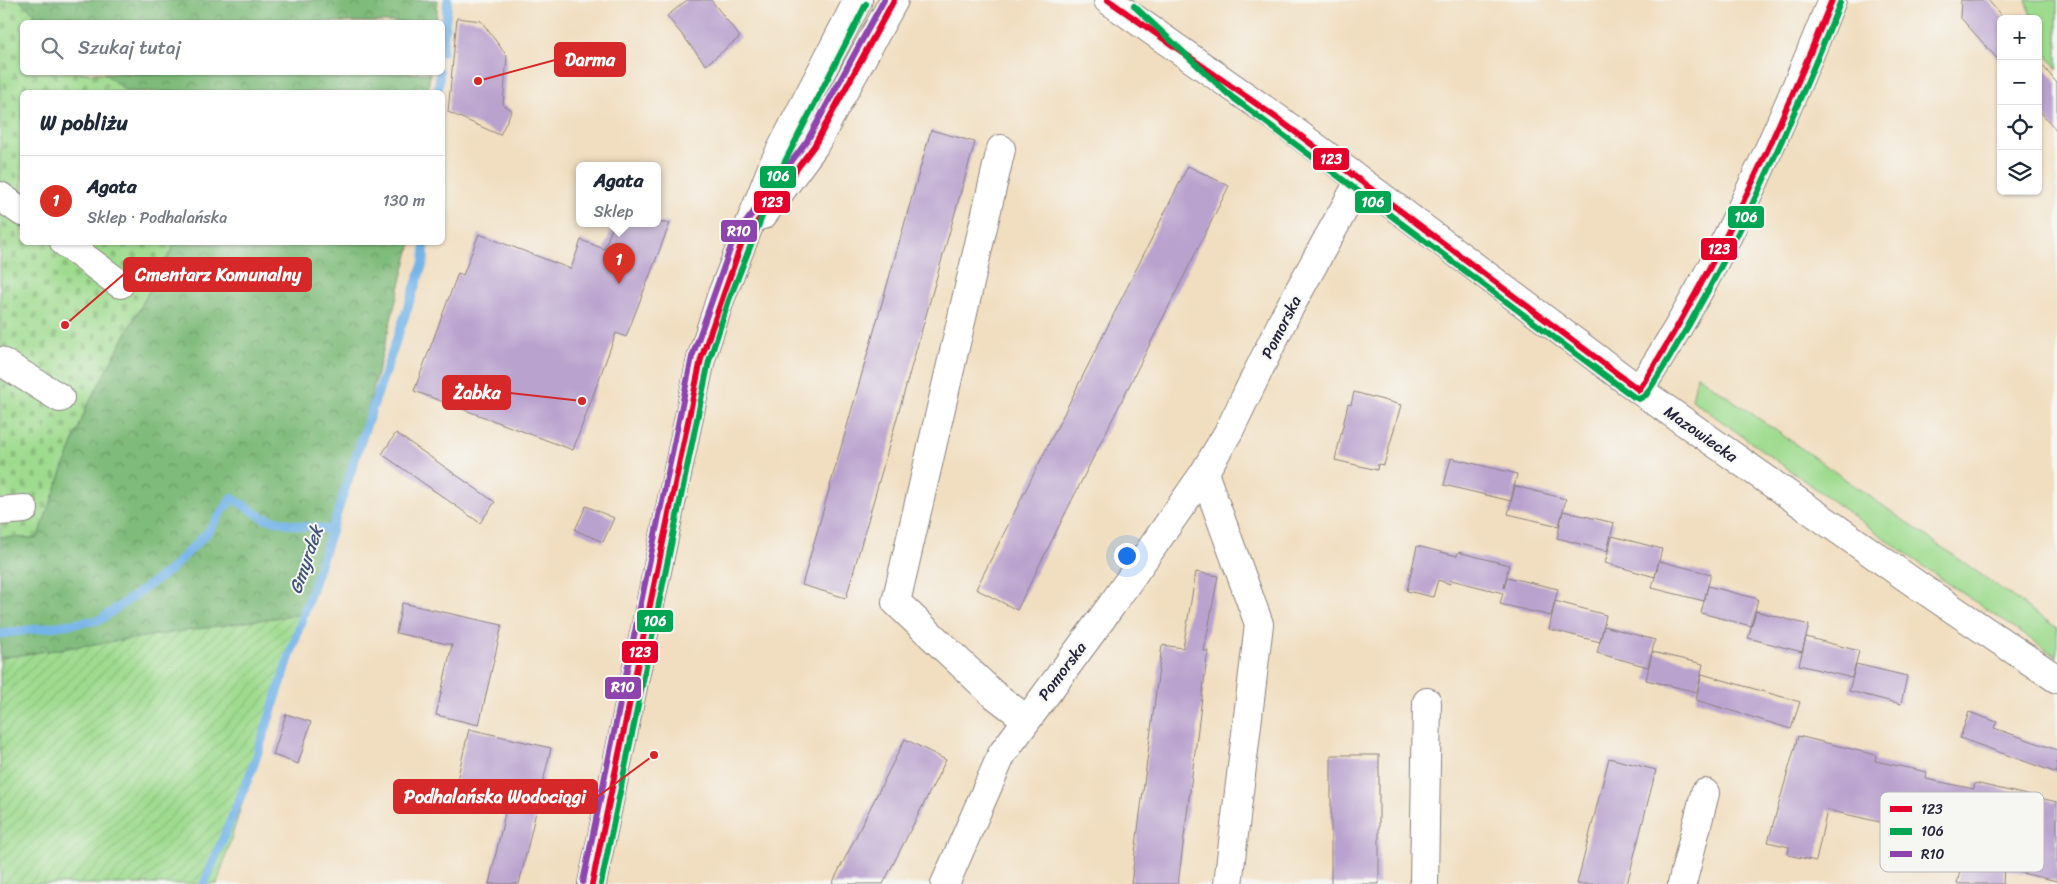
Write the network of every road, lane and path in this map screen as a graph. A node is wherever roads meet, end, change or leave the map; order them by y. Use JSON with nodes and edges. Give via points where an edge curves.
{"nodes":[{"id":1,"x":858,"y":0,"type":"edge"},
{"id":2,"x":894,"y":0,"type":"edge"},
{"id":3,"x":1108,"y":0,"type":"edge"},
{"id":4,"x":1140,"y":0,"type":"edge"},
{"id":5,"x":1832,"y":0,"type":"edge"},
{"id":6,"x":1233,"y":87,"type":"junction"},
{"id":7,"x":1001,"y":149,"type":"dead end"},
{"id":8,"x":1359,"y":182,"type":"junction"},
{"id":9,"x":0,"y":196,"type":"edge"},
{"id":10,"x":20,"y":211,"type":"edge"},
{"id":11,"x":742,"y":242,"type":"junction"},
{"id":12,"x":68,"y":245,"type":"edge"},
{"id":13,"x":120,"y":284,"type":"dead end"},
{"id":14,"x":0,"y":361,"type":"edge"},
{"id":15,"x":1639,"y":390,"type":"junction"},
{"id":16,"x":60,"y":398,"type":"dead end"},
{"id":17,"x":1204,"y":473,"type":"junction"},
{"id":18,"x":2057,"y":679,"type":"edge"},
{"id":19,"x":1427,"y":702,"type":"dead end"},
{"id":20,"x":1026,"y":719,"type":"junction"},
{"id":21,"x":1705,"y":793,"type":"dead end"},
{"id":22,"x":592,"y":884,"type":"edge"},
{"id":23,"x":945,"y":884,"type":"edge"},
{"id":24,"x":1228,"y":884,"type":"edge"},
{"id":25,"x":1424,"y":884,"type":"edge"},
{"id":26,"x":1682,"y":884,"type":"edge"}],
"edges":[{"from":1,"to":11,"type":"street","via":[[773,165]]},
{"from":2,"to":11,"type":"street","via":[[814,146]]},
{"from":3,"to":6,"type":"street","name":"Mazowiecka"},
{"from":4,"to":6,"type":"street","name":"Mazowiecka"},
{"from":5,"to":15,"type":"street","via":[[1781,120],[1702,287]]},
{"from":6,"to":8,"type":"street","name":"Mazowiecka"},
{"from":7,"to":20,"type":"street","via":[[896,602],[992,693]]},
{"from":8,"to":15,"type":"street","name":"Mazowiecka"},
{"from":8,"to":17,"type":"street","name":"Pomorska"},
{"from":9,"to":10,"type":"street"},
{"from":11,"to":22,"type":"street","via":[[701,359]]},
{"from":12,"to":13,"type":"street"},
{"from":14,"to":16,"type":"street"},
{"from":15,"to":18,"type":"street","name":"Mazowiecka"},
{"from":17,"to":20,"type":"street","name":"Pomorska"},
{"from":17,"to":24,"type":"street","via":[[1260,624]]},
{"from":19,"to":25,"type":"street"},
{"from":20,"to":23,"type":"street","name":"Pomorska","via":[[1002,754]]},
{"from":21,"to":26,"type":"street"}]}
